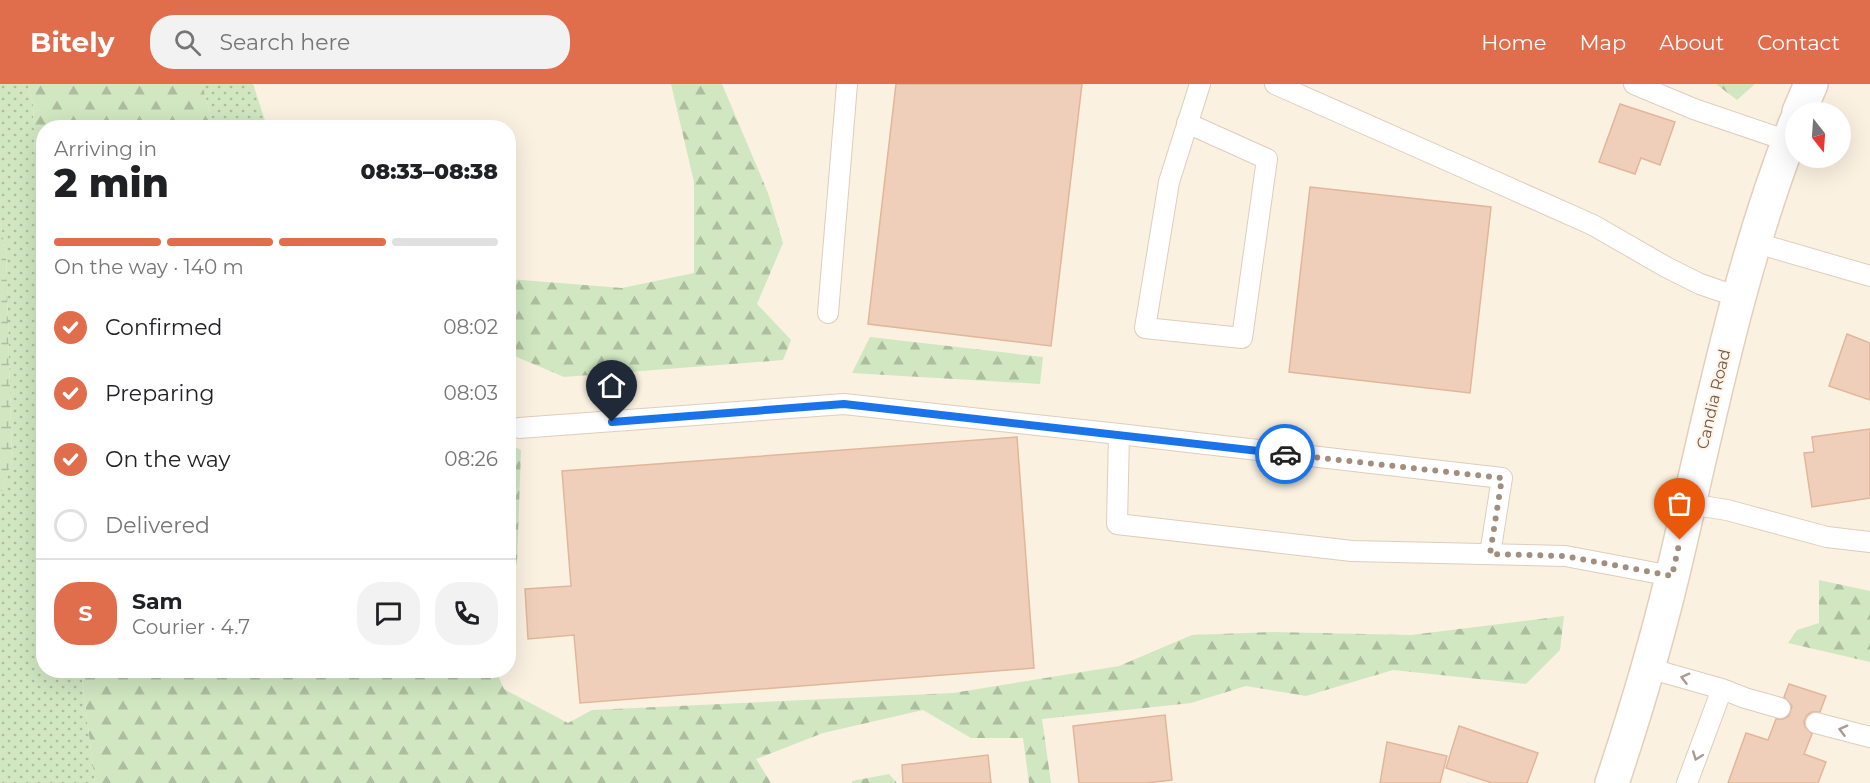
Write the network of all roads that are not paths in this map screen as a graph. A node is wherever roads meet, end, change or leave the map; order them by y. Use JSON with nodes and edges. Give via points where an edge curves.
{"nodes":[{"id":1,"x":847,"y":84,"type":"edge"},
{"id":2,"x":1200,"y":84,"type":"edge"},
{"id":3,"x":1275,"y":84,"type":"edge"},
{"id":4,"x":1634,"y":84,"type":"edge"},
{"id":5,"x":1811,"y":84,"type":"edge"},
{"id":6,"x":1804,"y":102,"type":"edge"},
{"id":7,"x":1188,"y":123,"type":"junction"},
{"id":8,"x":1785,"y":124,"type":"edge"},
{"id":9,"x":1785,"y":151,"type":"edge"},
{"id":10,"x":1754,"y":242,"type":"junction"},
{"id":11,"x":1870,"y":276,"type":"edge"},
{"id":12,"x":1738,"y":297,"type":"junction"},
{"id":13,"x":828,"y":314,"type":"dead end"},
{"id":14,"x":519,"y":428,"type":"dead end"},
{"id":15,"x":1119,"y":435,"type":"junction"},
{"id":16,"x":1689,"y":504,"type":"junction"},
{"id":17,"x":1870,"y":542,"type":"edge"},
{"id":18,"x":1490,"y":554,"type":"junction"},
{"id":19,"x":1672,"y":576,"type":"junction"},
{"id":20,"x":1648,"y":668,"type":"junction"},
{"id":21,"x":1722,"y":689,"type":"junction"},
{"id":22,"x":1780,"y":708,"type":"dead end"},
{"id":23,"x":1816,"y":723,"type":"dead end"},
{"id":24,"x":1870,"y":737,"type":"edge"},
{"id":25,"x":1612,"y":783,"type":"edge"},
{"id":26,"x":1687,"y":783,"type":"edge"}],
"edges":[{"from":1,"to":13,"type":"lane"},
{"from":2,"to":7,"type":"lane"},
{"from":3,"to":12,"type":"lane","via":[[1593,225],[1700,284]]},
{"from":4,"to":8,"type":"lane","via":[[1694,109]]},
{"from":5,"to":6,"type":"main road","name":"Candia Road"},
{"from":7,"to":7,"type":"lane","via":[[1169,182],[1145,328],[1242,338],[1267,159]]},
{"from":9,"to":10,"type":"main road","name":"Candia Road"},
{"from":10,"to":11,"type":"lane"},
{"from":10,"to":12,"type":"main road","name":"Candia Road"},
{"from":12,"to":16,"type":"main road","name":"Candia Road"},
{"from":14,"to":15,"type":"lane","via":[[844,404]]},
{"from":15,"to":18,"type":"lane","via":[[1502,478]]},
{"from":15,"to":18,"type":"lane","via":[[1117,524],[1352,551]]},
{"from":16,"to":17,"type":"lane","via":[[1727,510],[1827,537]]},
{"from":16,"to":19,"type":"main road","name":"Candia Road"},
{"from":18,"to":19,"type":"lane","via":[[1565,556]]},
{"from":19,"to":20,"type":"main road","name":"Candia Road"},
{"from":21,"to":20,"type":"lane","one_way":true},
{"from":20,"to":25,"type":"main road","name":"Candia Road"},
{"from":21,"to":22,"type":"lane"},
{"from":21,"to":26,"type":"lane","one_way":true},
{"from":24,"to":23,"type":"lane","one_way":true}]}
